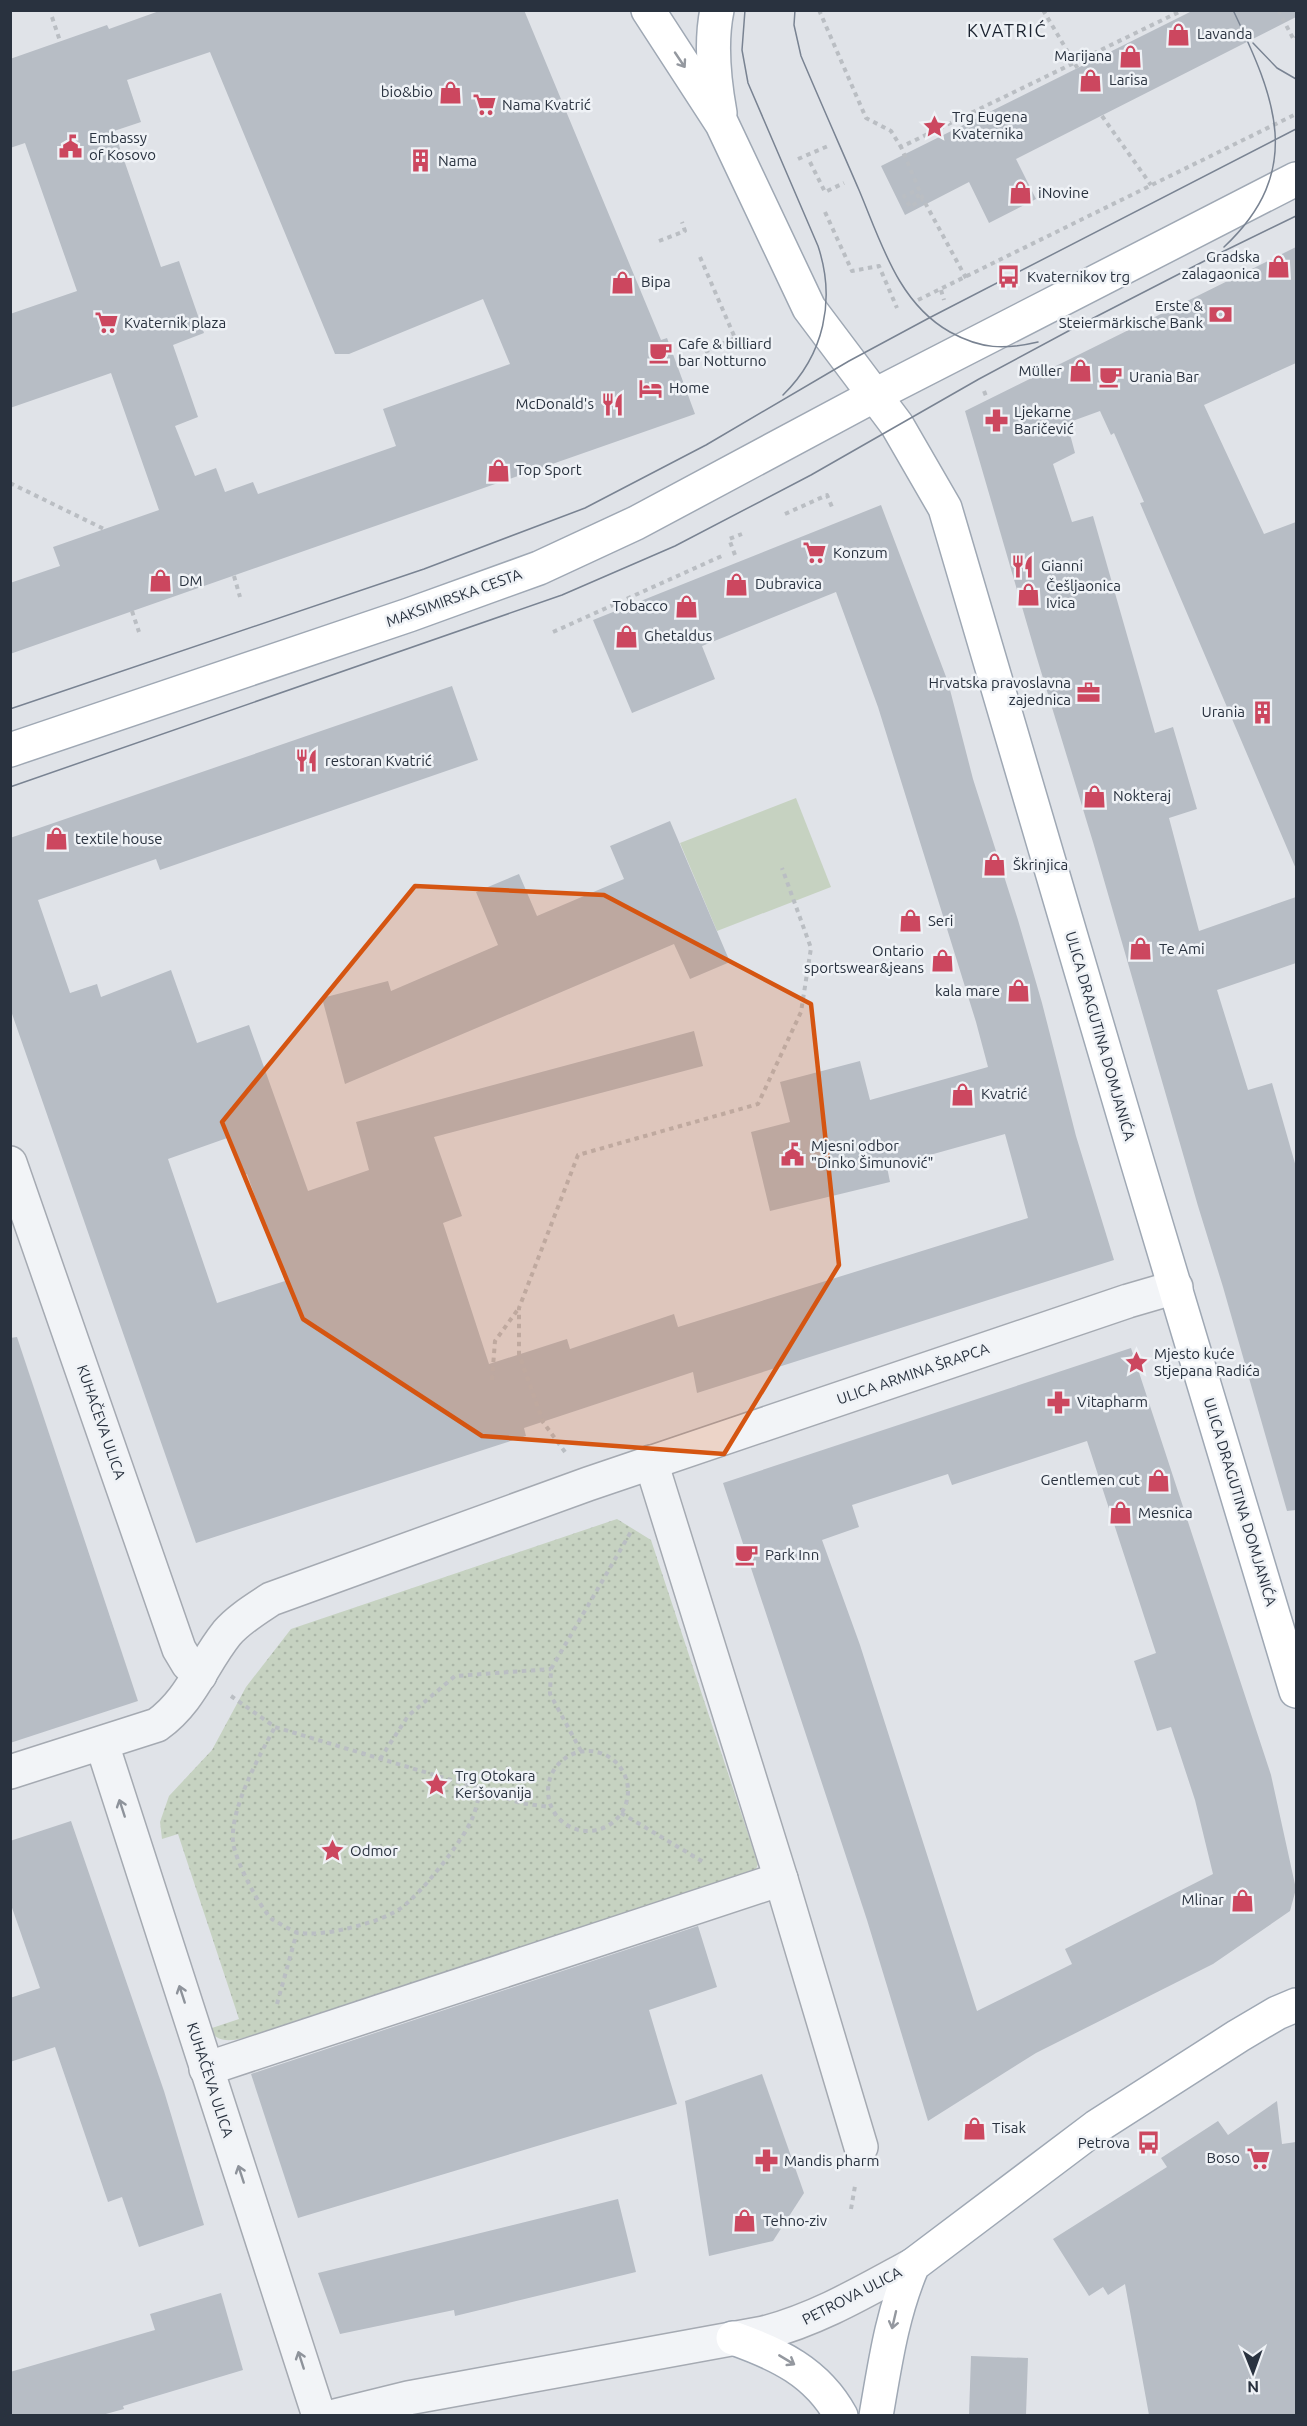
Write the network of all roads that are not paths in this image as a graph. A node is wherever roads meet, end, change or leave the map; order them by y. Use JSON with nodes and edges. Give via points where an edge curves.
{"nodes":[{"id":1,"x":648,"y":10,"type":"edge"},
{"id":2,"x":717,"y":10,"type":"edge"},
{"id":3,"x":722,"y":124,"type":"junction"},
{"id":4,"x":1296,"y":179,"type":"edge"},
{"id":5,"x":875,"y":395,"type":"junction"},
{"id":6,"x":10,"y":750,"type":"edge"},
{"id":7,"x":10,"y":1163,"type":"edge"},
{"id":8,"x":1176,"y":1287,"type":"junction"},
{"id":9,"x":651,"y":1462,"type":"junction"},
{"id":10,"x":214,"y":1682,"type":"junction"},
{"id":11,"x":1296,"y":1691,"type":"edge"},
{"id":12,"x":102,"y":1744,"type":"junction"},
{"id":13,"x":10,"y":1772,"type":"edge"},
{"id":14,"x":767,"y":1884,"type":"junction"},
{"id":15,"x":1296,"y":2005,"type":"edge"},
{"id":16,"x":206,"y":2069,"type":"junction"},
{"id":17,"x":861,"y":2147,"type":"dead end"},
{"id":18,"x":913,"y":2265,"type":"junction"},
{"id":19,"x":733,"y":2338,"type":"junction"},
{"id":20,"x":319,"y":2415,"type":"edge"},
{"id":21,"x":335,"y":2415,"type":"edge"},
{"id":22,"x":841,"y":2415,"type":"edge"},
{"id":23,"x":876,"y":2415,"type":"edge"}],
"edges":[{"from":1,"to":3,"type":"main road","one_way":true},
{"from":2,"to":3,"type":"main road","via":[[714,63]]},
{"from":3,"to":5,"type":"main road","via":[[809,308]]},
{"from":4,"to":5,"type":"main road"},
{"from":5,"to":6,"type":"main road","name":"MAKSIMIRSKA CESTA","via":[[636,522],[539,568]]},
{"from":5,"to":8,"type":"main road","name":"ULICA DRAGUTINA DOMJANIĆA","via":[[934,487],[953,530]]},
{"from":7,"to":10,"type":"street","name":"KUHAČEVA ULICA","via":[[179,1649],[188,1664]]},
{"from":8,"to":9,"type":"street","name":"ULICA ARMINA ŠRAPCA"},
{"from":8,"to":11,"type":"main road","name":"ULICA DRAGUTINA DOMJANIĆA"},
{"from":9,"to":10,"type":"street","via":[[271,1599],[228,1631]]},
{"from":9,"to":14,"type":"street"},
{"from":10,"to":12,"type":"street","via":[[157,1725]]},
{"from":12,"to":13,"type":"street"},
{"from":16,"to":12,"type":"street","name":"KUHAČEVA ULICA","one_way":true},
{"from":14,"to":16,"type":"street"},
{"from":14,"to":17,"type":"street"},
{"from":15,"to":18,"type":"main road","name":"PETROVA ULICA","via":[[1238,2036],[1096,2127]]},
{"from":20,"to":16,"type":"street","name":"KUHAČEVA ULICA","one_way":true},
{"from":18,"to":19,"type":"street","name":"PETROVA ULICA","via":[[809,2319]]},
{"from":18,"to":23,"type":"main road","one_way":true,"via":[[900,2294]]},
{"from":19,"to":21,"type":"street","name":"PETROVA ULICA"},
{"from":19,"to":22,"type":"main road","one_way":true,"via":[[789,2361],[814,2379]]}]}
